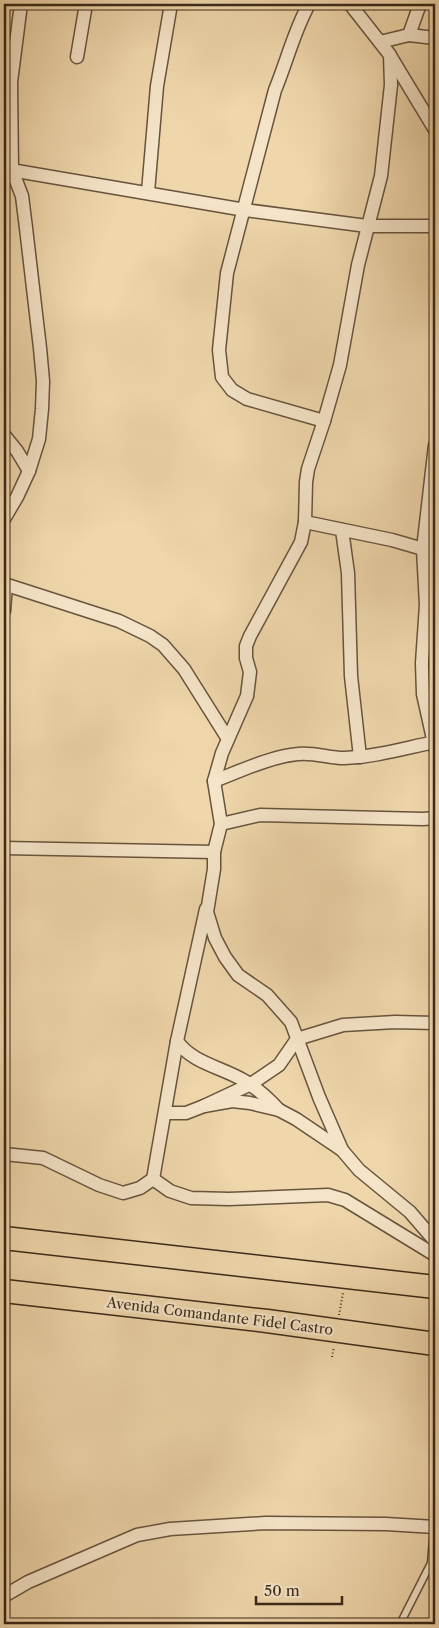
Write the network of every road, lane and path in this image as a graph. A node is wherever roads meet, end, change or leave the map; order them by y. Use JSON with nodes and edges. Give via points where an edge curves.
{"nodes":[{"id":1,"x":21,"y":4,"type":"edge"},
{"id":2,"x":86,"y":4,"type":"edge"},
{"id":3,"x":171,"y":4,"type":"edge"},
{"id":4,"x":309,"y":4,"type":"edge"},
{"id":5,"x":350,"y":4,"type":"edge"},
{"id":6,"x":420,"y":4,"type":"edge"},
{"id":7,"x":409,"y":35,"type":"junction"},
{"id":8,"x":435,"y":38,"type":"edge"},
{"id":9,"x":380,"y":42,"type":"junction"},
{"id":10,"x":390,"y":55,"type":"junction"},
{"id":11,"x":77,"y":57,"type":"dead end"},
{"id":12,"x":435,"y":130,"type":"edge"},
{"id":13,"x":8,"y":169,"type":"edge"},
{"id":14,"x":148,"y":192,"type":"junction"},
{"id":15,"x":245,"y":210,"type":"junction"},
{"id":16,"x":367,"y":226,"type":"junction"},
{"id":17,"x":435,"y":226,"type":"edge"},
{"id":18,"x":324,"y":421,"type":"junction"},
{"id":19,"x":4,"y":435,"type":"edge"},
{"id":20,"x":435,"y":445,"type":"edge"},
{"id":21,"x":29,"y":471,"type":"junction"},
{"id":22,"x":4,"y":519,"type":"edge"},
{"id":23,"x":305,"y":522,"type":"junction"},
{"id":24,"x":342,"y":530,"type":"junction"},
{"id":25,"x":423,"y":549,"type":"junction"},
{"id":26,"x":5,"y":584,"type":"edge"},
{"id":27,"x":4,"y":611,"type":"edge"},
{"id":28,"x":430,"y":635,"type":"edge"},
{"id":29,"x":228,"y":739,"type":"junction"},
{"id":30,"x":435,"y":744,"type":"edge"},
{"id":31,"x":360,"y":756,"type":"junction"},
{"id":32,"x":214,"y":781,"type":"junction"},
{"id":33,"x":435,"y":818,"type":"edge"},
{"id":34,"x":221,"y":824,"type":"junction"},
{"id":35,"x":4,"y":848,"type":"edge"},
{"id":36,"x":214,"y":852,"type":"junction"},
{"id":37,"x":214,"y":869,"type":"junction"},
{"id":38,"x":435,"y":1023,"type":"edge"},
{"id":39,"x":297,"y":1039,"type":"junction"},
{"id":40,"x":177,"y":1041,"type":"junction"},
{"id":41,"x":251,"y":1084,"type":"junction"},
{"id":42,"x":204,"y":1106,"type":"junction"},
{"id":43,"x":279,"y":1110,"type":"junction"},
{"id":44,"x":164,"y":1113,"type":"junction"},
{"id":45,"x":342,"y":1150,"type":"junction"},
{"id":46,"x":4,"y":1154,"type":"edge"},
{"id":47,"x":153,"y":1179,"type":"junction"},
{"id":48,"x":4,"y":1238,"type":"edge"},
{"id":49,"x":435,"y":1241,"type":"edge"},
{"id":50,"x":435,"y":1255,"type":"edge"},
{"id":51,"x":344,"y":1285,"type":"dead end"},
{"id":52,"x":435,"y":1287,"type":"edge"},
{"id":53,"x":4,"y":1291,"type":"edge"},
{"id":54,"x":338,"y":1321,"type":"dead end"},
{"id":55,"x":335,"y":1339,"type":"dead end"},
{"id":56,"x":435,"y":1344,"type":"edge"},
{"id":57,"x":332,"y":1357,"type":"dead end"},
{"id":58,"x":434,"y":1527,"type":"edge"},
{"id":59,"x":4,"y":1596,"type":"edge"},
{"id":60,"x":400,"y":1624,"type":"edge"}],
"edges":[{"from":1,"to":13,"type":"street","via":[[12,75]]},
{"from":2,"to":11,"type":"street"},
{"from":3,"to":14,"type":"street","via":[[157,86]]},
{"from":4,"to":15,"type":"street","via":[[299,21],[275,90]]},
{"from":5,"to":9,"type":"street"},
{"from":6,"to":7,"type":"street"},
{"from":7,"to":8,"type":"street"},
{"from":7,"to":9,"type":"street"},
{"from":9,"to":10,"type":"street"},
{"from":10,"to":12,"type":"street"},
{"from":10,"to":16,"type":"street","via":[[391,84],[381,176]]},
{"from":13,"to":14,"type":"street"},
{"from":13,"to":21,"type":"street","via":[[22,196],[43,381],[38,439]]},
{"from":14,"to":15,"type":"street"},
{"from":15,"to":16,"type":"street"},
{"from":15,"to":18,"type":"street","via":[[228,273],[219,350],[222,377],[232,390],[247,399]]},
{"from":16,"to":17,"type":"street"},
{"from":16,"to":18,"type":"street","via":[[340,365]]},
{"from":18,"to":23,"type":"street","via":[[306,482]]},
{"from":19,"to":21,"type":"street"},
{"from":20,"to":25,"type":"street"},
{"from":21,"to":22,"type":"street"},
{"from":23,"to":24,"type":"street"},
{"from":23,"to":29,"type":"street","via":[[301,542],[246,646],[250,672],[247,696]]},
{"from":24,"to":25,"type":"street"},
{"from":24,"to":31,"type":"street","via":[[348,573],[351,676]]},
{"from":25,"to":28,"type":"street"},
{"from":26,"to":27,"type":"street"},
{"from":26,"to":29,"type":"street","via":[[118,621],[163,645],[184,669]]},
{"from":28,"to":30,"type":"street","via":[[422,663],[423,694]]},
{"from":29,"to":32,"type":"street"},
{"from":30,"to":31,"type":"street"},
{"from":31,"to":32,"type":"street","via":[[332,758],[298,754]]},
{"from":32,"to":34,"type":"street"},
{"from":33,"to":34,"type":"street","via":[[260,815]]},
{"from":34,"to":36,"type":"street"},
{"from":35,"to":36,"type":"street"},
{"from":36,"to":37,"type":"street"},
{"from":37,"to":39,"type":"street","via":[[207,912],[215,938],[238,974],[281,1009],[291,1022]]},
{"from":37,"to":40,"type":"street"},
{"from":38,"to":39,"type":"street","via":[[343,1025]]},
{"from":39,"to":41,"type":"street","via":[[278,1065]]},
{"from":39,"to":45,"type":"street"},
{"from":40,"to":41,"type":"street","via":[[192,1056]]},
{"from":40,"to":44,"type":"street"},
{"from":41,"to":42,"type":"street"},
{"from":41,"to":43,"type":"street"},
{"from":42,"to":43,"type":"street","via":[[232,1101]]},
{"from":42,"to":44,"type":"street","via":[[186,1113]]},
{"from":43,"to":45,"type":"street"},
{"from":44,"to":47,"type":"street"},
{"from":45,"to":49,"type":"street","via":[[359,1170],[410,1212]]},
{"from":46,"to":47,"type":"street","via":[[43,1158],[123,1193],[140,1188]]},
{"from":47,"to":50,"type":"street","via":[[170,1191],[190,1198],[328,1195],[345,1200]]},
{"from":48,"to":52,"type":"highway"},
{"from":51,"to":54,"type":"path"},
{"from":53,"to":56,"type":"highway","name":"Avenida Comandante Fidel Castro"},
{"from":55,"to":57,"type":"path"},
{"from":58,"to":59,"type":"street","via":[[276,1523],[170,1529],[137,1535],[28,1582]]},
{"from":58,"to":60,"type":"lane","via":[[431,1563]]}]}
